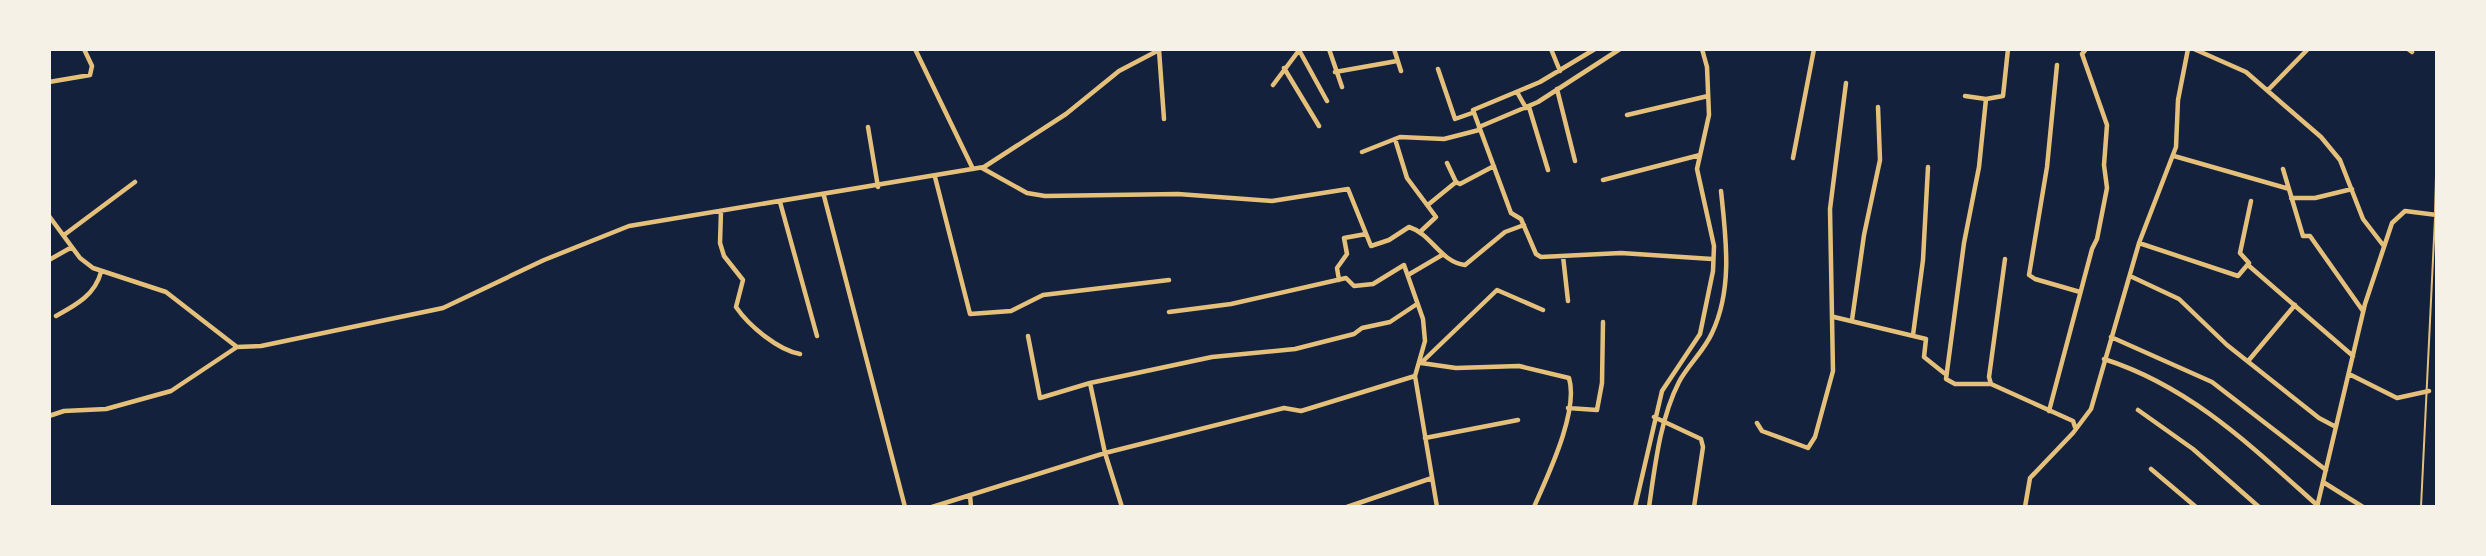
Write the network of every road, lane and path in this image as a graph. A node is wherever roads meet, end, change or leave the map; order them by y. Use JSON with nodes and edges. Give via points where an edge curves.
{"nodes":[{"id":1,"x":84,"y":49,"type":"edge"},
{"id":2,"x":915,"y":49,"type":"edge"},
{"id":3,"x":1160,"y":49,"type":"edge"},
{"id":4,"x":1329,"y":49,"type":"edge"},
{"id":5,"x":1394,"y":49,"type":"edge"},
{"id":6,"x":1550,"y":49,"type":"edge"},
{"id":7,"x":1595,"y":49,"type":"edge"},
{"id":8,"x":1702,"y":49,"type":"edge"},
{"id":9,"x":1814,"y":49,"type":"edge"},
{"id":10,"x":2008,"y":49,"type":"edge"},
{"id":11,"x":2086,"y":49,"type":"edge"},
{"id":12,"x":2188,"y":49,"type":"edge"},
{"id":13,"x":2194,"y":49,"type":"edge"},
{"id":14,"x":2308,"y":49,"type":"edge"},
{"id":15,"x":1299,"y":50,"type":"edge"},
{"id":16,"x":1617,"y":50,"type":"edge"},
{"id":17,"x":1397,"y":61,"type":"junction"},
{"id":18,"x":2057,"y":65,"type":"dead end"},
{"id":19,"x":1284,"y":68,"type":"junction"},
{"id":20,"x":1438,"y":69,"type":"dead end"},
{"id":21,"x":1401,"y":71,"type":"dead end"},
{"id":22,"x":1560,"y":71,"type":"junction"},
{"id":23,"x":1335,"y":72,"type":"junction"},
{"id":24,"x":49,"y":82,"type":"edge"},
{"id":25,"x":1846,"y":83,"type":"dead end"},
{"id":26,"x":1273,"y":85,"type":"dead end"},
{"id":27,"x":1342,"y":87,"type":"dead end"},
{"id":28,"x":1557,"y":89,"type":"junction"},
{"id":29,"x":2268,"y":90,"type":"junction"},
{"id":30,"x":1518,"y":94,"type":"junction"},
{"id":31,"x":1708,"y":96,"type":"junction"},
{"id":32,"x":1965,"y":96,"type":"dead end"},
{"id":33,"x":1986,"y":99,"type":"junction"},
{"id":34,"x":1327,"y":101,"type":"dead end"},
{"id":35,"x":1527,"y":107,"type":"junction"},
{"id":36,"x":1878,"y":107,"type":"dead end"},
{"id":37,"x":1473,"y":114,"type":"junction"},
{"id":38,"x":1627,"y":116,"type":"dead end"},
{"id":39,"x":1164,"y":119,"type":"dead end"},
{"id":40,"x":1319,"y":126,"type":"dead end"},
{"id":41,"x":868,"y":127,"type":"dead end"},
{"id":42,"x":1478,"y":128,"type":"junction"},
{"id":43,"x":1395,"y":139,"type":"junction"},
{"id":44,"x":2437,"y":141,"type":"edge"},
{"id":45,"x":1362,"y":152,"type":"dead end"},
{"id":46,"x":1700,"y":155,"type":"junction"},
{"id":47,"x":2174,"y":156,"type":"junction"},
{"id":48,"x":1793,"y":158,"type":"dead end"},
{"id":49,"x":1575,"y":161,"type":"dead end"},
{"id":50,"x":1447,"y":163,"type":"dead end"},
{"id":51,"x":1494,"y":166,"type":"junction"},
{"id":52,"x":981,"y":167,"type":"junction"},
{"id":53,"x":1928,"y":167,"type":"dead end"},
{"id":54,"x":973,"y":169,"type":"junction"},
{"id":55,"x":2283,"y":169,"type":"dead end"},
{"id":56,"x":1548,"y":170,"type":"dead end"},
{"id":57,"x":935,"y":177,"type":"junction"},
{"id":58,"x":1603,"y":180,"type":"dead end"},
{"id":59,"x":135,"y":182,"type":"dead end"},
{"id":60,"x":1456,"y":182,"type":"junction"},
{"id":61,"x":878,"y":187,"type":"junction"},
{"id":62,"x":2289,"y":189,"type":"junction"},
{"id":63,"x":2352,"y":189,"type":"junction"},
{"id":64,"x":1721,"y":191,"type":"dead end"},
{"id":65,"x":824,"y":196,"type":"junction"},
{"id":66,"x":2291,"y":198,"type":"junction"},
{"id":67,"x":2251,"y":201,"type":"dead end"},
{"id":68,"x":780,"y":202,"type":"junction"},
{"id":69,"x":1429,"y":204,"type":"junction"},
{"id":70,"x":721,"y":211,"type":"junction"},
{"id":71,"x":2436,"y":215,"type":"edge"},
{"id":72,"x":49,"y":216,"type":"edge"},
{"id":73,"x":1524,"y":225,"type":"junction"},
{"id":74,"x":1420,"y":232,"type":"junction"},
{"id":75,"x":1366,"y":233,"type":"junction"},
{"id":76,"x":64,"y":235,"type":"junction"},
{"id":77,"x":2139,"y":243,"type":"junction"},
{"id":78,"x":1725,"y":245,"type":"junction"},
{"id":79,"x":2383,"y":245,"type":"junction"},
{"id":80,"x":1715,"y":246,"type":"junction"},
{"id":81,"x":72,"y":247,"type":"junction"},
{"id":82,"x":1442,"y":255,"type":"junction"},
{"id":83,"x":1563,"y":256,"type":"junction"},
{"id":84,"x":2005,"y":258,"type":"dead end"},
{"id":85,"x":1712,"y":259,"type":"junction"},
{"id":86,"x":49,"y":260,"type":"edge"},
{"id":87,"x":2248,"y":265,"type":"junction"},
{"id":88,"x":101,"y":272,"type":"junction"},
{"id":89,"x":1408,"y":275,"type":"junction"},
{"id":90,"x":2130,"y":276,"type":"junction"},
{"id":91,"x":1169,"y":280,"type":"dead end"},
{"id":92,"x":1339,"y":280,"type":"junction"},
{"id":93,"x":2080,"y":292,"type":"junction"},
{"id":94,"x":1568,"y":301,"type":"dead end"},
{"id":95,"x":1417,"y":304,"type":"junction"},
{"id":96,"x":2295,"y":305,"type":"junction"},
{"id":97,"x":1543,"y":310,"type":"dead end"},
{"id":98,"x":1169,"y":312,"type":"dead end"},
{"id":99,"x":2364,"y":312,"type":"junction"},
{"id":100,"x":56,"y":316,"type":"dead end"},
{"id":101,"x":1834,"y":317,"type":"junction"},
{"id":102,"x":1853,"y":320,"type":"junction"},
{"id":103,"x":1603,"y":322,"type":"dead end"},
{"id":104,"x":1028,"y":335,"type":"dead end"},
{"id":105,"x":1913,"y":335,"type":"junction"},
{"id":106,"x":817,"y":336,"type":"dead end"},
{"id":107,"x":2111,"y":337,"type":"junction"},
{"id":108,"x":237,"y":348,"type":"junction"},
{"id":109,"x":800,"y":354,"type":"dead end"},
{"id":110,"x":1693,"y":354,"type":"junction"},
{"id":111,"x":2353,"y":357,"type":"junction"},
{"id":112,"x":2104,"y":359,"type":"junction"},
{"id":113,"x":2249,"y":360,"type":"junction"},
{"id":114,"x":1421,"y":363,"type":"junction"},
{"id":115,"x":2349,"y":373,"type":"junction"},
{"id":116,"x":1945,"y":374,"type":"junction"},
{"id":117,"x":1415,"y":376,"type":"junction"},
{"id":118,"x":1090,"y":383,"type":"junction"},
{"id":119,"x":1991,"y":384,"type":"junction"},
{"id":120,"x":2429,"y":391,"type":"junction"},
{"id":121,"x":1568,"y":408,"type":"junction"},
{"id":122,"x":2138,"y":410,"type":"dead end"},
{"id":123,"x":2049,"y":411,"type":"junction"},
{"id":124,"x":49,"y":416,"type":"edge"},
{"id":125,"x":1655,"y":418,"type":"junction"},
{"id":126,"x":1518,"y":420,"type":"dead end"},
{"id":127,"x":1664,"y":422,"type":"junction"},
{"id":128,"x":1757,"y":423,"type":"dead end"},
{"id":129,"x":2075,"y":427,"type":"junction"},
{"id":130,"x":2336,"y":427,"type":"junction"},
{"id":131,"x":1425,"y":438,"type":"junction"},
{"id":132,"x":1105,"y":453,"type":"junction"},
{"id":133,"x":2151,"y":469,"type":"dead end"},
{"id":134,"x":2326,"y":470,"type":"junction"},
{"id":135,"x":1432,"y":478,"type":"junction"},
{"id":136,"x":2323,"y":482,"type":"junction"},
{"id":137,"x":970,"y":495,"type":"junction"},
{"id":138,"x":2317,"y":506,"type":"edge"},
{"id":139,"x":905,"y":507,"type":"edge"},
{"id":140,"x":932,"y":507,"type":"edge"},
{"id":141,"x":971,"y":507,"type":"edge"},
{"id":142,"x":1122,"y":507,"type":"edge"},
{"id":143,"x":1347,"y":507,"type":"edge"},
{"id":144,"x":1437,"y":507,"type":"edge"},
{"id":145,"x":1534,"y":507,"type":"edge"},
{"id":146,"x":1635,"y":507,"type":"edge"},
{"id":147,"x":1649,"y":507,"type":"edge"},
{"id":148,"x":1694,"y":507,"type":"edge"},
{"id":149,"x":2025,"y":507,"type":"edge"},
{"id":150,"x":2196,"y":507,"type":"edge"},
{"id":151,"x":2259,"y":507,"type":"edge"},
{"id":152,"x":2363,"y":507,"type":"edge"},
{"id":153,"x":2421,"y":507,"type":"edge"}],
"edges":[{"from":1,"to":24,"type":"street","via":[[92,66],[90,75]]},
{"from":2,"to":54,"type":"street"},
{"from":3,"to":39,"type":"street"},
{"from":3,"to":52,"type":"street","via":[[1119,71],[1056,121]]},
{"from":4,"to":23,"type":"street"},
{"from":5,"to":17,"type":"street"},
{"from":6,"to":22,"type":"street"},
{"from":7,"to":22,"type":"street"},
{"from":8,"to":31,"type":"street"},
{"from":9,"to":48,"type":"street"},
{"from":10,"to":33,"type":"street","via":[[2003,96]]},
{"from":11,"to":93,"type":"street","via":[[2082,54],[2108,125],[2104,165],[2108,188]]},
{"from":12,"to":47,"type":"street"},
{"from":13,"to":29,"type":"street","via":[[2246,72]]},
{"from":14,"to":29,"type":"street"},
{"from":15,"to":19,"type":"street"},
{"from":15,"to":34,"type":"street"},
{"from":16,"to":28,"type":"street"},
{"from":17,"to":21,"type":"street"},
{"from":17,"to":23,"type":"street"},
{"from":18,"to":93,"type":"street","via":[[2047,167],[2029,275]]},
{"from":19,"to":26,"type":"street"},
{"from":19,"to":40,"type":"street"},
{"from":20,"to":37,"type":"street","via":[[1455,119]]},
{"from":22,"to":30,"type":"street"},
{"from":23,"to":27,"type":"street"},
{"from":25,"to":101,"type":"street","via":[[1830,209]]},
{"from":28,"to":35,"type":"street"},
{"from":28,"to":49,"type":"street"},
{"from":29,"to":63,"type":"street","via":[[2340,160]]},
{"from":30,"to":35,"type":"street"},
{"from":30,"to":37,"type":"street","via":[[1478,107]]},
{"from":31,"to":38,"type":"street"},
{"from":31,"to":46,"type":"street","via":[[1708,126]]},
{"from":32,"to":33,"type":"street"},
{"from":33,"to":116,"type":"street"},
{"from":35,"to":42,"type":"street"},
{"from":35,"to":56,"type":"street"},
{"from":36,"to":102,"type":"street","via":[[1880,160]]},
{"from":37,"to":42,"type":"street"},
{"from":41,"to":61,"type":"street"},
{"from":42,"to":43,"type":"street","via":[[1444,139]]},
{"from":42,"to":51,"type":"street"},
{"from":43,"to":45,"type":"street"},
{"from":43,"to":69,"type":"street","via":[[1407,178]]},
{"from":44,"to":71,"type":"lane"},
{"from":46,"to":58,"type":"street"},
{"from":46,"to":80,"type":"street","via":[[1697,169]]},
{"from":47,"to":62,"type":"street"},
{"from":47,"to":77,"type":"street"},
{"from":50,"to":60,"type":"street"},
{"from":51,"to":60,"type":"street"},
{"from":51,"to":73,"type":"street","via":[[1511,213]]},
{"from":52,"to":54,"type":"street"},
{"from":52,"to":75,"type":"street","via":[[1027,193],[1045,196],[1178,194],[1272,201],[1349,189]]},
{"from":53,"to":105,"type":"street"},
{"from":54,"to":57,"type":"street"},
{"from":55,"to":62,"type":"street"},
{"from":57,"to":61,"type":"street"},
{"from":57,"to":91,"type":"street","via":[[970,314],[1011,311],[1043,295]]},
{"from":59,"to":76,"type":"street"},
{"from":60,"to":69,"type":"street"},
{"from":61,"to":65,"type":"street"},
{"from":62,"to":66,"type":"street"},
{"from":63,"to":66,"type":"street","via":[[2315,198]]},
{"from":63,"to":79,"type":"street","via":[[2363,219]]},
{"from":64,"to":78,"type":"street"},
{"from":65,"to":68,"type":"street"},
{"from":65,"to":139,"type":"street"},
{"from":66,"to":99,"type":"street","via":[[2303,236],[2310,236]]},
{"from":67,"to":87,"type":"street","via":[[2240,253]]},
{"from":68,"to":70,"type":"street"},
{"from":68,"to":106,"type":"street"},
{"from":69,"to":74,"type":"street","via":[[1436,219]]},
{"from":70,"to":108,"type":"street","via":[[629,226],[443,308]]},
{"from":70,"to":109,"type":"street","via":[[718,230],[724,256],[743,280],[736,307],[775,343]]},
{"from":71,"to":79,"type":"street","via":[[2398,214]]},
{"from":71,"to":120,"type":"lane"},
{"from":72,"to":76,"type":"street"},
{"from":73,"to":82,"type":"street","via":[[1506,232],[1465,265]]},
{"from":73,"to":83,"type":"street","via":[[1536,254]]},
{"from":74,"to":75,"type":"street","via":[[1409,227],[1373,247]]},
{"from":74,"to":82,"type":"street"},
{"from":75,"to":92,"type":"street","via":[[1344,239],[1347,254],[1337,268]]},
{"from":76,"to":81,"type":"street"},
{"from":77,"to":87,"type":"street","via":[[2236,275]]},
{"from":77,"to":90,"type":"street"},
{"from":78,"to":80,"type":"street"},
{"from":78,"to":110,"type":"street","via":[[1727,268],[1712,334]]},
{"from":79,"to":99,"type":"street"},
{"from":80,"to":85,"type":"street"},
{"from":81,"to":86,"type":"street"},
{"from":81,"to":88,"type":"street"},
{"from":82,"to":89,"type":"street"},
{"from":83,"to":85,"type":"street","via":[[1621,253]]},
{"from":83,"to":94,"type":"street"},
{"from":84,"to":119,"type":"street"},
{"from":85,"to":110,"type":"street"},
{"from":87,"to":96,"type":"street"},
{"from":88,"to":100,"type":"street","via":[[90,293]]},
{"from":88,"to":108,"type":"street","via":[[166,292]]},
{"from":89,"to":92,"type":"street","via":[[1404,265],[1373,284],[1354,286],[1346,278]]},
{"from":89,"to":95,"type":"street"},
{"from":90,"to":107,"type":"street"},
{"from":90,"to":113,"type":"street","via":[[2179,299]]},
{"from":92,"to":98,"type":"street","via":[[1231,304]]},
{"from":93,"to":123,"type":"street"},
{"from":95,"to":114,"type":"street","via":[[1425,341]]},
{"from":95,"to":118,"type":"street","via":[[1390,322],[1295,349],[1212,357]]},
{"from":96,"to":111,"type":"street"},
{"from":96,"to":113,"type":"street"},
{"from":97,"to":114,"type":"street","via":[[1497,289]]},
{"from":99,"to":111,"type":"street"},
{"from":101,"to":102,"type":"street"},
{"from":101,"to":128,"type":"street","via":[[1833,371],[1810,446],[1762,431]]},
{"from":102,"to":105,"type":"street"},
{"from":103,"to":121,"type":"street","via":[[1597,410]]},
{"from":104,"to":118,"type":"street","via":[[1038,396]]},
{"from":105,"to":116,"type":"street","via":[[1926,339],[1924,357]]},
{"from":107,"to":112,"type":"street"},
{"from":107,"to":134,"type":"street","via":[[2206,378]]},
{"from":108,"to":124,"type":"street","via":[[171,391],[106,409]]},
{"from":110,"to":125,"type":"street","via":[[1662,391]]},
{"from":110,"to":127,"type":"street"},
{"from":111,"to":115,"type":"street"},
{"from":112,"to":129,"type":"street","via":[[2091,409]]},
{"from":112,"to":138,"type":"street","via":[[2158,380],[2219,418]]},
{"from":113,"to":130,"type":"street"},
{"from":114,"to":117,"type":"street"},
{"from":114,"to":121,"type":"street","via":[[1456,368],[1519,366],[1569,378]]},
{"from":115,"to":120,"type":"street","via":[[2397,398]]},
{"from":115,"to":130,"type":"street"},
{"from":116,"to":119,"type":"street","via":[[1948,383]]},
{"from":117,"to":131,"type":"street"},
{"from":117,"to":132,"type":"street","via":[[1301,411],[1284,408]]},
{"from":118,"to":132,"type":"street"},
{"from":119,"to":123,"type":"street"},
{"from":120,"to":153,"type":"lane"},
{"from":121,"to":145,"type":"street"},
{"from":122,"to":151,"type":"street","via":[[2193,449]]},
{"from":123,"to":129,"type":"street","via":[[2073,421]]},
{"from":125,"to":127,"type":"street"},
{"from":125,"to":146,"type":"street"},
{"from":126,"to":131,"type":"street"},
{"from":127,"to":147,"type":"street"},
{"from":127,"to":148,"type":"street","via":[[1701,439]]},
{"from":129,"to":149,"type":"street","via":[[2030,478]]},
{"from":130,"to":134,"type":"street"},
{"from":131,"to":135,"type":"street"},
{"from":132,"to":137,"type":"street"},
{"from":132,"to":142,"type":"street"},
{"from":133,"to":150,"type":"street"},
{"from":134,"to":136,"type":"street"},
{"from":135,"to":143,"type":"street"},
{"from":135,"to":144,"type":"street"},
{"from":136,"to":138,"type":"street"},
{"from":136,"to":152,"type":"street"},
{"from":137,"to":140,"type":"street"},
{"from":137,"to":141,"type":"street"}]}
